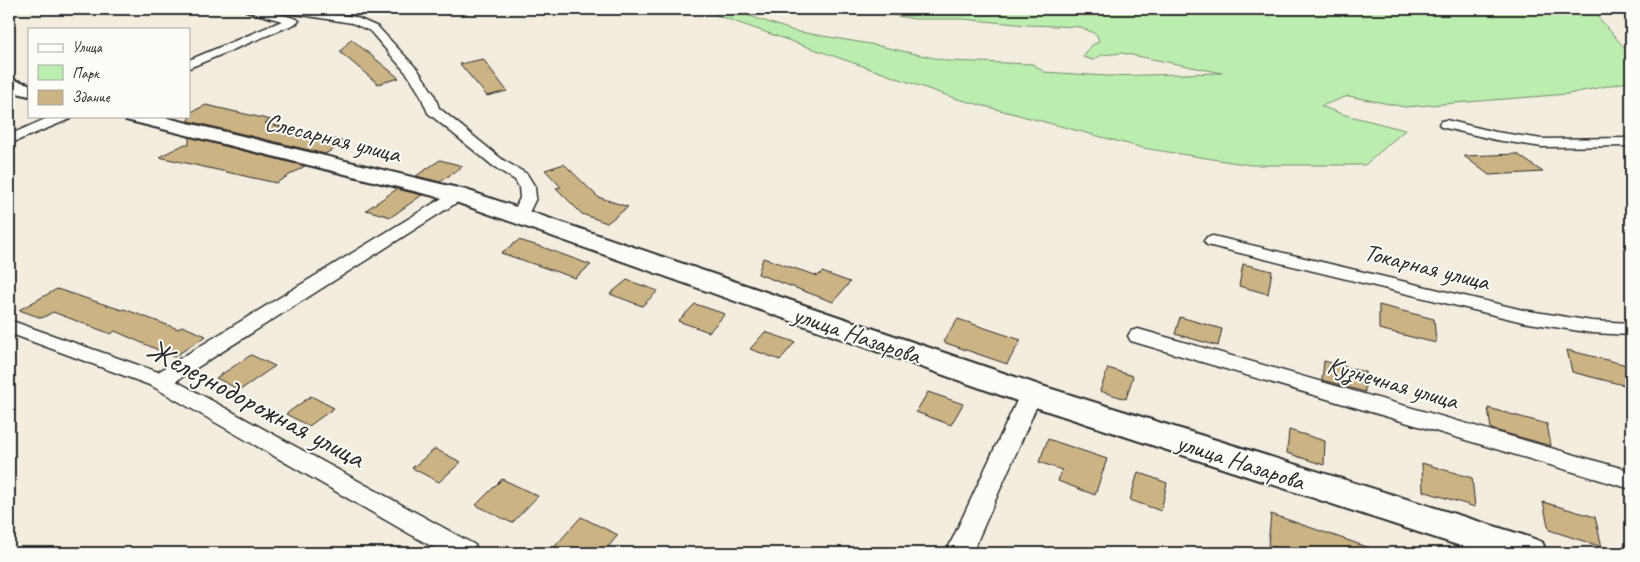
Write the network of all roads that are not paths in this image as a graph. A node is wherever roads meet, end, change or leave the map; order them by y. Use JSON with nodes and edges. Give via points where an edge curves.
{"nodes":[{"id":1,"x":250,"y":9,"type":"edge"},
{"id":2,"x":283,"y":9,"type":"edge"},
{"id":3,"x":190,"y":64,"type":"edge"},
{"id":4,"x":9,"y":84,"type":"edge"},
{"id":5,"x":28,"y":90,"type":"edge"},
{"id":6,"x":60,"y":118,"type":"edge"},
{"id":7,"x":141,"y":118,"type":"edge"},
{"id":8,"x":1446,"y":124,"type":"dead end"},
{"id":9,"x":9,"y":140,"type":"edge"},
{"id":10,"x":1631,"y":142,"type":"edge"},
{"id":11,"x":458,"y":195,"type":"junction"},
{"id":12,"x":519,"y":216,"type":"junction"},
{"id":13,"x":1213,"y":241,"type":"dead end"},
{"id":14,"x":9,"y":326,"type":"edge"},
{"id":15,"x":1631,"y":329,"type":"edge"},
{"id":16,"x":1138,"y":336,"type":"dead end"},
{"id":17,"x":160,"y":381,"type":"junction"},
{"id":18,"x":1032,"y":394,"type":"junction"},
{"id":19,"x":1631,"y":480,"type":"edge"},
{"id":20,"x":466,"y":553,"type":"edge"},
{"id":21,"x":959,"y":553,"type":"edge"},
{"id":22,"x":1529,"y":553,"type":"edge"}],
"edges":[{"from":1,"to":3,"type":"street","via":[[293,21]]},
{"from":2,"to":12,"type":"street","via":[[355,20],[374,29],[413,73],[433,110],[498,163],[521,177],[527,187],[528,198]]},
{"from":4,"to":5,"type":"street"},
{"from":6,"to":9,"type":"street"},
{"from":7,"to":11,"type":"street","name":"Слесарная улица"},
{"from":8,"to":10,"type":"street","via":[[1542,143]]},
{"from":11,"to":12,"type":"street","name":"Слесарная улица"},
{"from":11,"to":17,"type":"street"},
{"from":12,"to":18,"type":"street","name":"улица Назарова"},
{"from":13,"to":15,"type":"street","name":"Токарная улица","via":[[1523,316],[1584,326]]},
{"from":14,"to":17,"type":"street","name":"Железнодорожная улица"},
{"from":16,"to":19,"type":"street","name":"Кузнечная улица"},
{"from":17,"to":20,"type":"street","name":"Железнодорожная улица"},
{"from":18,"to":21,"type":"street"},
{"from":18,"to":22,"type":"street","name":"улица Назарова"}]}
